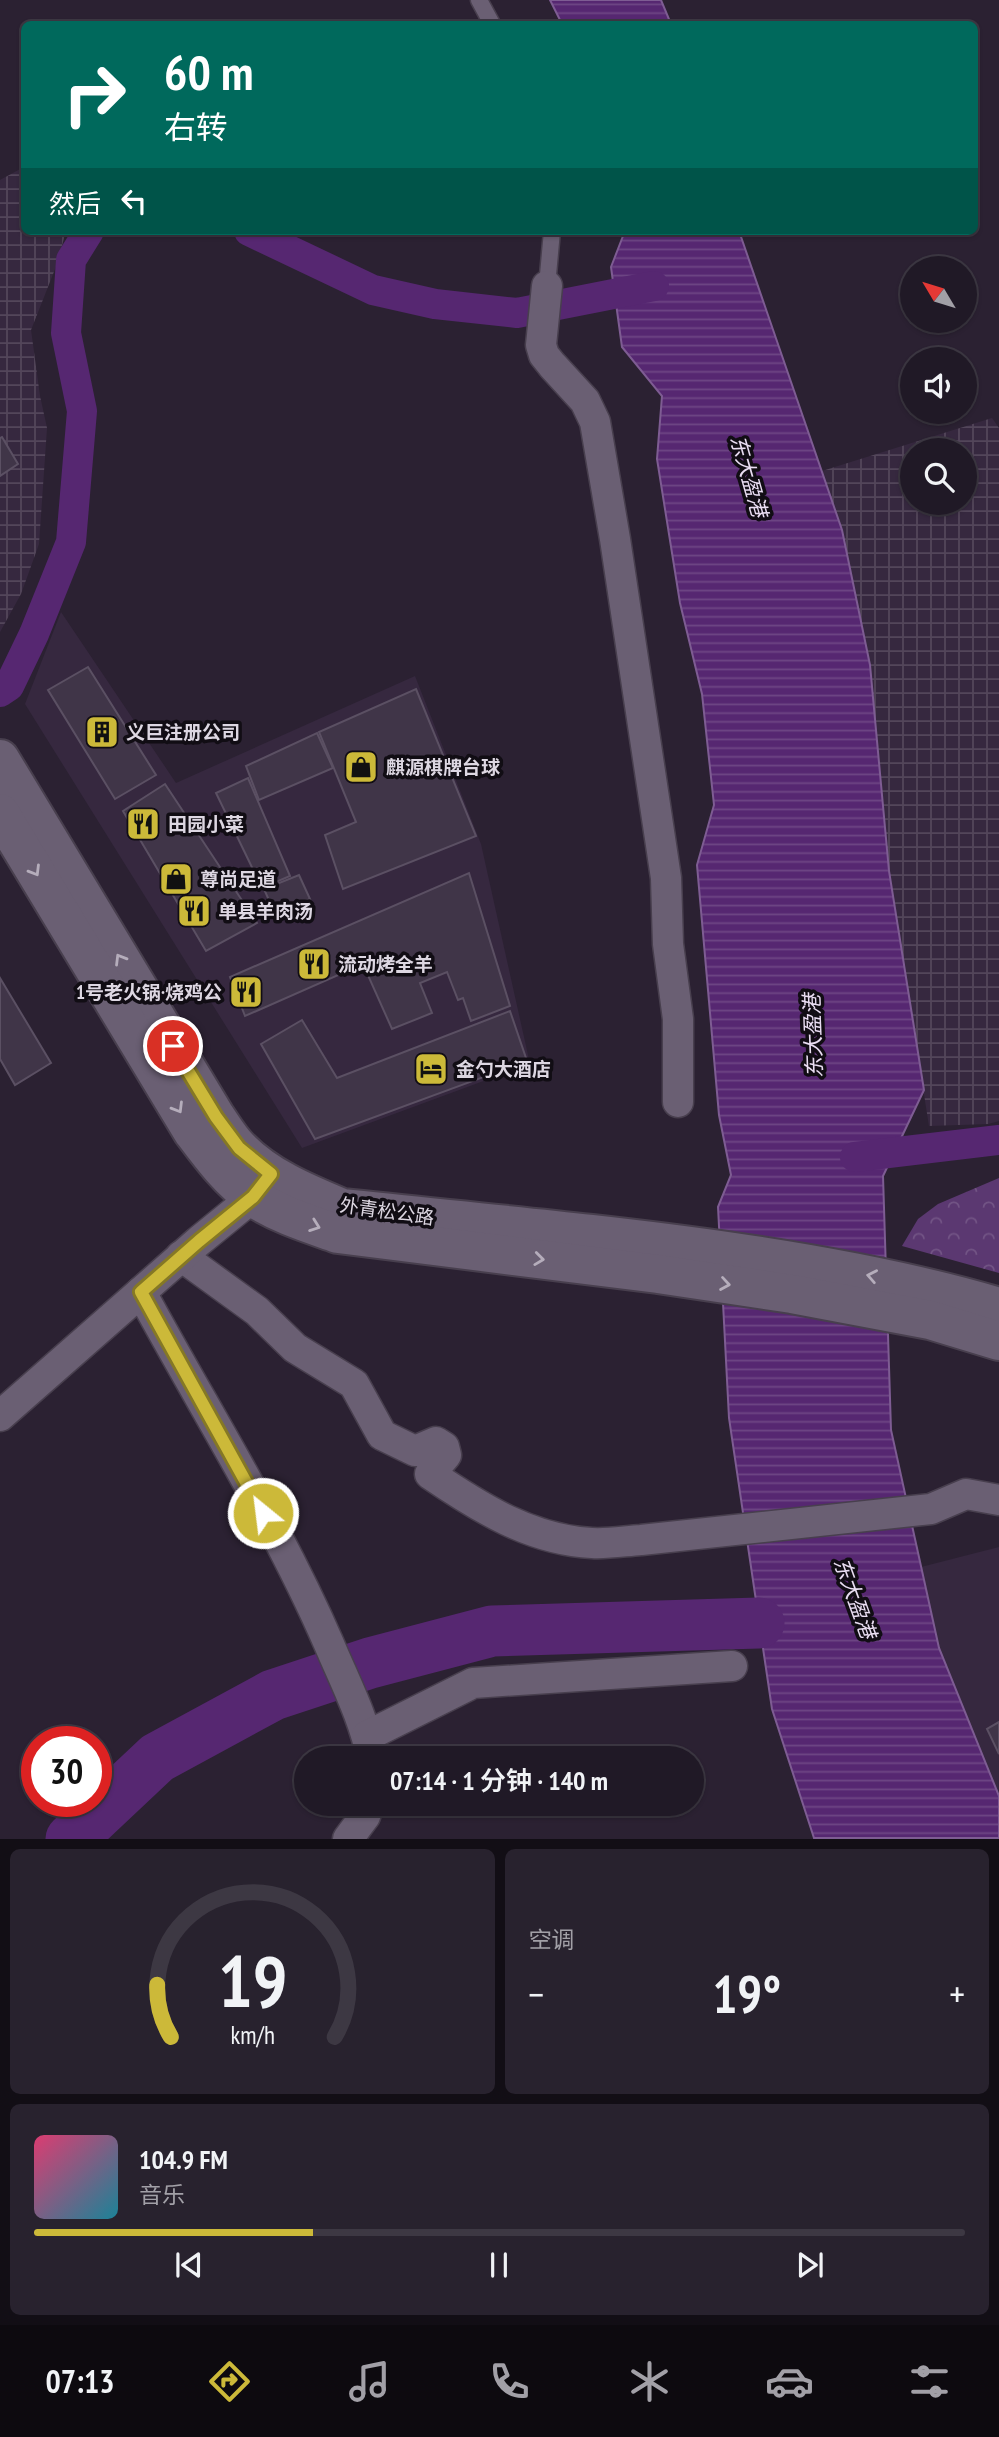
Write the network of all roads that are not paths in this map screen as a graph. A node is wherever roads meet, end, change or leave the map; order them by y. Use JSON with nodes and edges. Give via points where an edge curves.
{"nodes":[{"id":1,"x":479,"y":0,"type":"edge"},
{"id":2,"x":490,"y":21,"type":"edge"},
{"id":3,"x":552,"y":235,"type":"edge"},
{"id":4,"x":547,"y":286,"type":"joint"},
{"id":5,"x":0,"y":759,"type":"edge"},
{"id":6,"x":0,"y":813,"type":"edge"},
{"id":7,"x":678,"y":1101,"type":"dead end"},
{"id":8,"x":262,"y":1185,"type":"junction"},
{"id":9,"x":181,"y":1256,"type":"junction"},
{"id":10,"x":141,"y":1292,"type":"junction"},
{"id":11,"x":935,"y":1304,"type":"junction"},
{"id":12,"x":999,"y":1307,"type":"edge"},
{"id":13,"x":999,"y":1340,"type":"edge"},
{"id":14,"x":0,"y":1416,"type":"edge"},
{"id":15,"x":999,"y":1500,"type":"edge"},
{"id":16,"x":732,"y":1666,"type":"dead end"},
{"id":17,"x":365,"y":1735,"type":"edge"},
{"id":18,"x":365,"y":1816,"type":"edge"},
{"id":19,"x":348,"y":1839,"type":"edge"}],
"edges":[{"from":1,"to":2,"type":"lane"},
{"from":3,"to":4,"type":"lane"},
{"from":4,"to":7,"type":"street","via":[[541,345],[552,366],[585,401],[595,422],[617,552],[666,878],[668,944],[678,1019]]},
{"from":8,"to":5,"type":"main road","name":"外青松公路","one_way":true,"via":[[216,1117]]},
{"from":6,"to":8,"type":"main road","name":"外青松公路","one_way":true,"via":[[192,1131],[219,1166]]},
{"from":8,"to":9,"type":"street"},
{"from":8,"to":11,"type":"main road","name":"外青松公路","via":[[294,1219],[338,1234],[662,1258],[801,1262]]},
{"from":9,"to":10,"type":"street"},
{"from":9,"to":15,"type":"street","via":[[257,1311],[295,1349],[354,1384],[382,1435],[415,1451],[436,1442],[444,1447],[446,1455],[430,1474],[492,1514],[539,1534],[593,1544],[931,1509],[965,1494]]},
{"from":10,"to":14,"type":"street"},
{"from":10,"to":17,"type":"street","via":[[301,1580]]},
{"from":11,"to":12,"type":"main road","name":"外青松公路"},
{"from":11,"to":13,"type":"main road","name":"外青松公路"},
{"from":16,"to":17,"type":"street","via":[[473,1683]]},
{"from":18,"to":19,"type":"street"}]}
